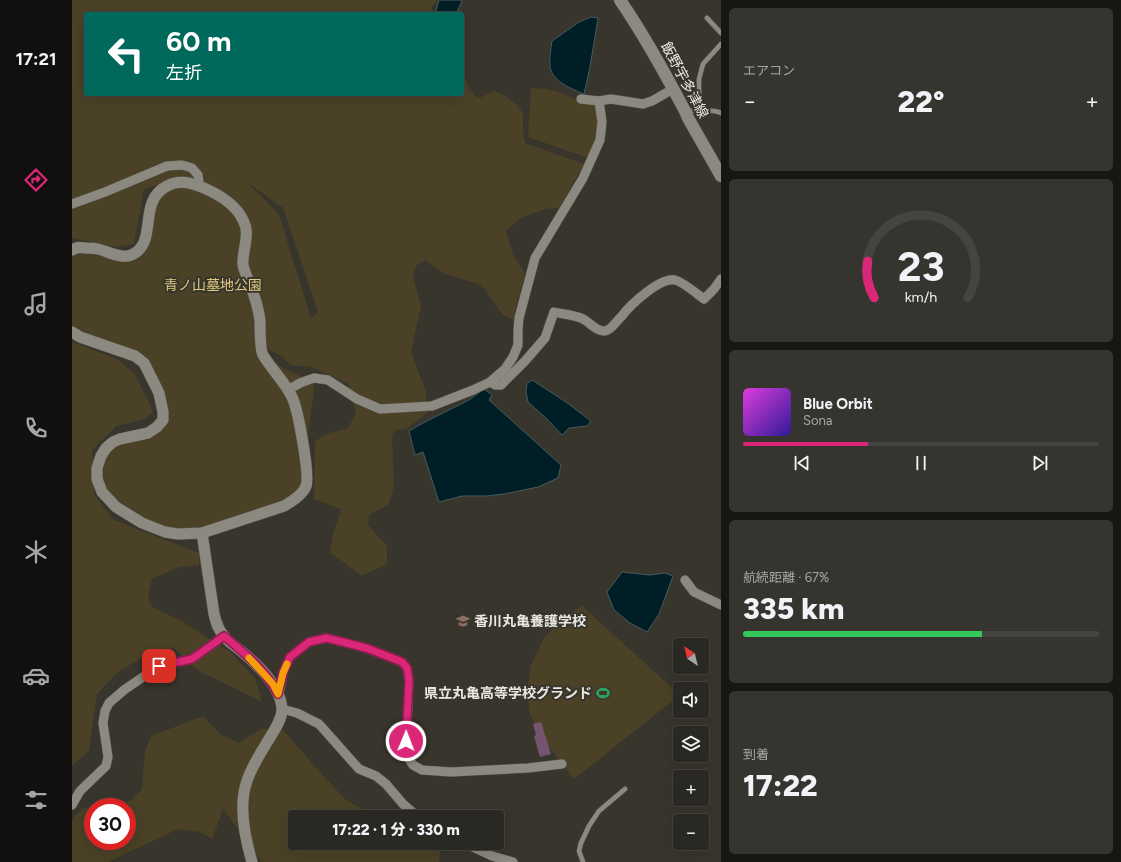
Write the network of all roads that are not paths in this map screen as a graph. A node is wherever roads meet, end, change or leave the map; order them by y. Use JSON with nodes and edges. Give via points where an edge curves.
{"nodes":[{"id":1,"x":620,"y":0,"type":"edge"},
{"id":2,"x":707,"y":18,"type":"dead end"},
{"id":3,"x":721,"y":33,"type":"edge"},
{"id":4,"x":721,"y":44,"type":"edge"},
{"id":5,"x":673,"y":89,"type":"junction"},
{"id":6,"x":581,"y":99,"type":"dead end"},
{"id":7,"x":599,"y":101,"type":"junction"},
{"id":8,"x":685,"y":111,"type":"junction"},
{"id":9,"x":699,"y":111,"type":"junction"},
{"id":10,"x":721,"y":113,"type":"edge"},
{"id":11,"x":721,"y":176,"type":"edge"},
{"id":12,"x":198,"y":186,"type":"junction"},
{"id":13,"x":72,"y":204,"type":"edge"},
{"id":14,"x":72,"y":250,"type":"edge"},
{"id":15,"x":721,"y":279,"type":"edge"},
{"id":16,"x":72,"y":332,"type":"edge"},
{"id":17,"x":490,"y":382,"type":"junction"},
{"id":18,"x":288,"y":390,"type":"junction"},
{"id":19,"x":202,"y":533,"type":"junction"},
{"id":20,"x":685,"y":580,"type":"dead end"},
{"id":21,"x":721,"y":605,"type":"edge"},
{"id":22,"x":224,"y":636,"type":"junction"},
{"id":23,"x":278,"y":694,"type":"junction"},
{"id":24,"x":282,"y":709,"type":"junction"},
{"id":25,"x":562,"y":764,"type":"dead end"},
{"id":26,"x":625,"y":789,"type":"dead end"},
{"id":27,"x":72,"y":805,"type":"edge"},
{"id":28,"x":410,"y":810,"type":"edge"},
{"id":29,"x":479,"y":850,"type":"edge"},
{"id":30,"x":252,"y":862,"type":"edge"},
{"id":31,"x":513,"y":862,"type":"edge"},
{"id":32,"x":583,"y":862,"type":"edge"}],
"edges":[{"from":1,"to":5,"type":"main road","name":"飯野宇多津線","via":[[637,24]]},
{"from":2,"to":3,"type":"lane"},
{"from":4,"to":9,"type":"lane","via":[[703,64],[699,79]]},
{"from":5,"to":7,"type":"street","via":[[643,104],[611,99]]},
{"from":5,"to":8,"type":"main road","name":"飯野宇多津線"},
{"from":6,"to":7,"type":"street"},
{"from":7,"to":17,"type":"street","via":[[602,122],[600,140],[583,178],[535,258],[519,318],[518,345],[513,357],[505,369]]},
{"from":8,"to":9,"type":"lane"},
{"from":8,"to":11,"type":"main road","name":"飯野宇多津線"},
{"from":9,"to":10,"type":"lane","via":[[716,110]]},
{"from":12,"to":13,"type":"street","via":[[198,175],[192,168],[182,165],[167,166]]},
{"from":12,"to":14,"type":"street","via":[[174,183],[158,192],[151,202],[144,244],[137,253],[129,257],[96,248],[77,247]]},
{"from":12,"to":18,"type":"street","via":[[216,194],[240,214],[246,228],[243,265],[256,300],[262,354]]},
{"from":15,"to":17,"type":"street","via":[[704,299],[675,280],[664,282],[628,308],[606,331],[581,318],[554,312],[545,338],[525,361],[501,385]]},
{"from":16,"to":19,"type":"street","via":[[136,356],[144,363],[159,393],[163,412],[162,420],[157,427],[148,433],[120,439],[106,448],[97,468],[97,479],[102,492],[116,507],[142,523],[165,532]]},
{"from":17,"to":18,"type":"street","via":[[432,406],[380,409],[356,399],[328,380],[314,378]]},
{"from":18,"to":19,"type":"street","via":[[293,398],[305,454],[306,486],[296,499],[284,506]]},
{"from":19,"to":22,"type":"street","via":[[214,614],[217,626]]},
{"from":20,"to":21,"type":"street","via":[[694,592]]},
{"from":22,"to":23,"type":"street","via":[[263,672]]},
{"from":22,"to":27,"type":"street","via":[[192,659],[159,666],[109,703],[103,723],[108,757],[106,766],[80,791]]},
{"from":23,"to":24,"type":"street"},
{"from":23,"to":25,"type":"street","via":[[290,657],[309,642],[326,638],[343,642],[402,662],[407,668],[409,680],[406,750],[413,765],[422,770],[458,771]]},
{"from":24,"to":28,"type":"street","via":[[319,724],[359,769],[376,776],[386,784]]},
{"from":24,"to":30,"type":"street","via":[[278,723],[246,782],[243,802],[245,831]]},
{"from":26,"to":32,"type":"lane","via":[[599,811],[589,826],[579,852]]},
{"from":29,"to":31,"type":"street"}]}
